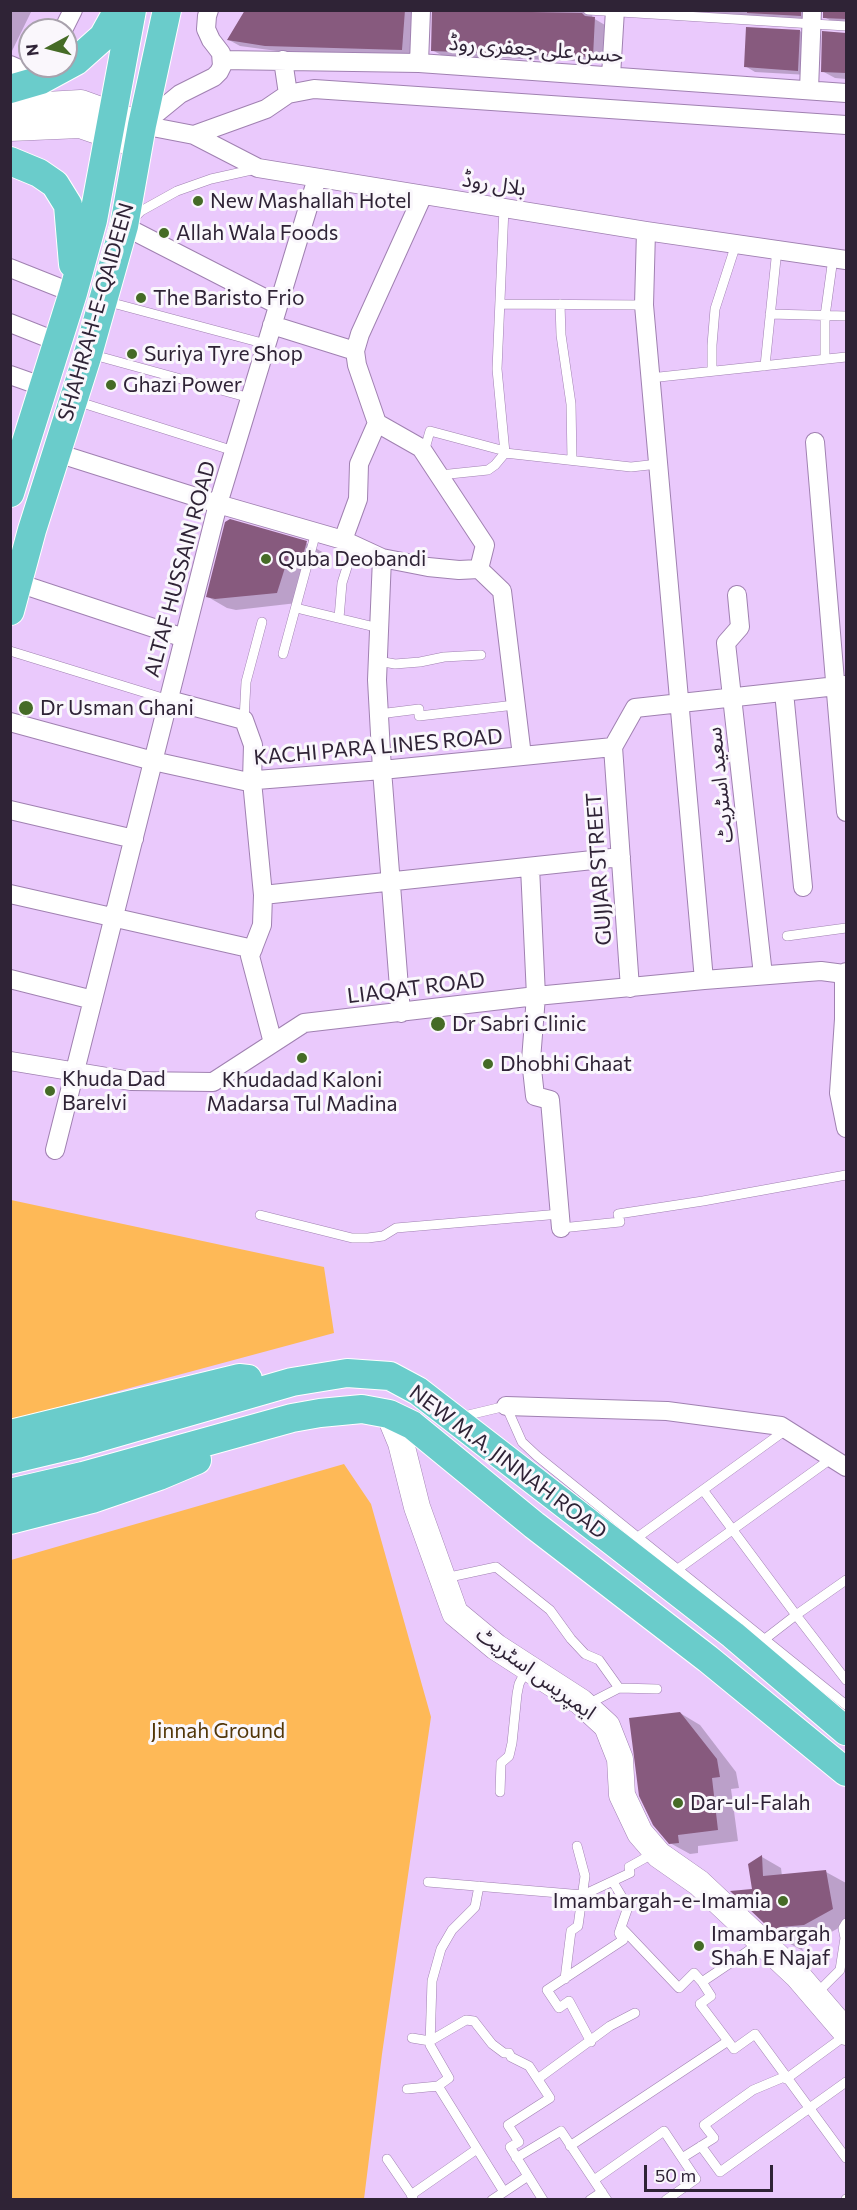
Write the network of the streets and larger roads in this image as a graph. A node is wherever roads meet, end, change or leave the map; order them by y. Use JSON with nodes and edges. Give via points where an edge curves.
{"nodes":[{"id":1,"x":118,"y":10,"type":"edge"},
{"id":2,"x":132,"y":10,"type":"edge"},
{"id":3,"x":167,"y":10,"type":"edge"},
{"id":4,"x":209,"y":10,"type":"edge"},
{"id":5,"x":421,"y":10,"type":"edge"},
{"id":6,"x":615,"y":11,"type":"edge"},
{"id":7,"x":812,"y":17,"type":"edge"},
{"id":8,"x":78,"y":59,"type":"edge"},
{"id":9,"x":222,"y":60,"type":"junction"},
{"id":10,"x":283,"y":60,"type":"junction"},
{"id":11,"x":419,"y":63,"type":"junction"},
{"id":12,"x":611,"y":76,"type":"junction"},
{"id":13,"x":33,"y":78,"type":"edge"},
{"id":14,"x":10,"y":89,"type":"edge"},
{"id":15,"x":809,"y":90,"type":"junction"},
{"id":16,"x":846,"y":93,"type":"edge"},
{"id":17,"x":288,"y":94,"type":"junction"},
{"id":18,"x":10,"y":107,"type":"edge"},
{"id":19,"x":110,"y":124,"type":"junction"},
{"id":20,"x":846,"y":125,"type":"edge"},
{"id":21,"x":10,"y":128,"type":"edge"},
{"id":22,"x":140,"y":135,"type":"junction"},
{"id":23,"x":194,"y":135,"type":"junction"},
{"id":24,"x":10,"y":160,"type":"edge"},
{"id":25,"x":317,"y":178,"type":"junction"},
{"id":26,"x":423,"y":195,"type":"junction"},
{"id":27,"x":124,"y":226,"type":"junction"},
{"id":28,"x":646,"y":231,"type":"junction"},
{"id":29,"x":840,"y":259,"type":"edge"},
{"id":30,"x":10,"y":268,"type":"edge"},
{"id":31,"x":73,"y":293,"type":"junction"},
{"id":32,"x":278,"y":305,"type":"junction"},
{"id":33,"x":10,"y":323,"type":"edge"},
{"id":34,"x":272,"y":324,"type":"junction"},
{"id":35,"x":58,"y":342,"type":"junction"},
{"id":36,"x":356,"y":351,"type":"junction"},
{"id":37,"x":10,"y":375,"type":"edge"},
{"id":38,"x":44,"y":387,"type":"junction"},
{"id":39,"x":377,"y":423,"type":"junction"},
{"id":40,"x":19,"y":437,"type":"edge"},
{"id":41,"x":815,"y":442,"type":"dead end"},
{"id":42,"x":57,"y":453,"type":"junction"},
{"id":43,"x":10,"y":493,"type":"edge"},
{"id":44,"x":218,"y":504,"type":"junction"},
{"id":45,"x":348,"y":542,"type":"junction"},
{"id":46,"x":382,"y":558,"type":"junction"},
{"id":47,"x":479,"y":569,"type":"junction"},
{"id":48,"x":18,"y":583,"type":"junction"},
{"id":49,"x":737,"y":595,"type":"dead end"},
{"id":50,"x":10,"y":611,"type":"edge"},
{"id":51,"x":184,"y":638,"type":"junction"},
{"id":52,"x":841,"y":686,"type":"edge"},
{"id":53,"x":784,"y":692,"type":"junction"},
{"id":54,"x":734,"y":698,"type":"junction"},
{"id":55,"x":169,"y":700,"type":"junction"},
{"id":56,"x":679,"y":703,"type":"junction"},
{"id":57,"x":10,"y":722,"type":"edge"},
{"id":58,"x":614,"y":747,"type":"junction"},
{"id":59,"x":522,"y":756,"type":"junction"},
{"id":60,"x":153,"y":761,"type":"junction"},
{"id":61,"x":382,"y":770,"type":"junction"},
{"id":62,"x":252,"y":781,"type":"junction"},
{"id":63,"x":10,"y":810,"type":"edge"},
{"id":64,"x":846,"y":810,"type":"edge"},
{"id":65,"x":134,"y":839,"type":"junction"},
{"id":66,"x":621,"y":857,"type":"junction"},
{"id":67,"x":530,"y":867,"type":"junction"},
{"id":68,"x":391,"y":881,"type":"junction"},
{"id":69,"x":803,"y":887,"type":"dead end"},
{"id":70,"x":10,"y":894,"type":"edge"},
{"id":71,"x":263,"y":895,"type":"junction"},
{"id":72,"x":114,"y":917,"type":"junction"},
{"id":73,"x":253,"y":949,"type":"junction"},
{"id":74,"x":845,"y":973,"type":"edge"},
{"id":75,"x":763,"y":975,"type":"junction"},
{"id":76,"x":10,"y":979,"type":"edge"},
{"id":77,"x":704,"y":980,"type":"junction"},
{"id":78,"x":630,"y":988,"type":"junction"},
{"id":79,"x":536,"y":996,"type":"junction"},
{"id":80,"x":93,"y":1000,"type":"junction"},
{"id":81,"x":401,"y":1012,"type":"junction"},
{"id":82,"x":273,"y":1043,"type":"junction"},
{"id":83,"x":10,"y":1061,"type":"edge"},
{"id":84,"x":75,"y":1072,"type":"junction"},
{"id":85,"x":846,"y":1128,"type":"edge"},
{"id":86,"x":55,"y":1150,"type":"dead end"},
{"id":87,"x":561,"y":1221,"type":"road end"},
{"id":88,"x":292,"y":1382,"type":"junction"},
{"id":89,"x":506,"y":1406,"type":"road end"},
{"id":90,"x":389,"y":1414,"type":"junction"},
{"id":91,"x":292,"y":1418,"type":"junction"},
{"id":92,"x":10,"y":1434,"type":"edge"},
{"id":93,"x":10,"y":1460,"type":"edge"},
{"id":94,"x":839,"y":1463,"type":"edge"},
{"id":95,"x":10,"y":1493,"type":"edge"},
{"id":96,"x":10,"y":1520,"type":"edge"},
{"id":97,"x":846,"y":1731,"type":"edge"},
{"id":98,"x":846,"y":1772,"type":"edge"},
{"id":99,"x":846,"y":2033,"type":"edge"}],
"edges":[{"from":1,"to":8,"type":"main road","via":[[103,37]]},
{"from":2,"to":19,"type":"main road"},
{"from":3,"to":22,"type":"main road","name":"SHAHRAH-E-QAIDEEN"},
{"from":4,"to":9,"type":"street","via":[[206,29]]},
{"from":5,"to":11,"type":"street"},
{"from":6,"to":12,"type":"street"},
{"from":7,"to":15,"type":"street"},
{"from":9,"to":10,"type":"street","name":"حسن علی جعفری روڈ"},
{"from":9,"to":22,"type":"street","via":[[214,76],[180,94]]},
{"from":10,"to":11,"type":"street","name":"حسن علی جعفری روڈ"},
{"from":10,"to":17,"type":"street"},
{"from":11,"to":12,"type":"street","name":"حسن علی جعفری روڈ"},
{"from":12,"to":15,"type":"street","name":"حسن علی جعفری روڈ"},
{"from":13,"to":14,"type":"main road"},
{"from":15,"to":16,"type":"street","name":"حسن علی جعفری روڈ"},
{"from":17,"to":20,"type":"street","via":[[314,89]]},
{"from":17,"to":23,"type":"street","via":[[266,109]]},
{"from":18,"to":19,"type":"street","via":[[81,103]]},
{"from":19,"to":21,"type":"street"},
{"from":19,"to":22,"type":"street"},
{"from":19,"to":31,"type":"main road","name":"SHAHRAH-E-QAIDEEN","via":[[93,220]]},
{"from":22,"to":23,"type":"street","name":"بلال روڈ"},
{"from":22,"to":27,"type":"main road","name":"SHAHRAH-E-QAIDEEN"},
{"from":23,"to":25,"type":"street","name":"بلال روڈ","via":[[258,168]]},
{"from":24,"to":31,"type":"main road","via":[[55,184],[68,205]]},
{"from":25,"to":26,"type":"street","name":"بلال روڈ"},
{"from":25,"to":32,"type":"street","name":"ALTAF HUSSAIN ROAD"},
{"from":26,"to":28,"type":"street","name":"بلال روڈ"},
{"from":26,"to":36,"type":"street","via":[[360,334]]},
{"from":27,"to":32,"type":"street"},
{"from":27,"to":42,"type":"main road","name":"SHAHRAH-E-QAIDEEN"},
{"from":28,"to":29,"type":"street","name":"بلال روڈ"},
{"from":28,"to":56,"type":"street","via":[[644,305]]},
{"from":30,"to":31,"type":"street"},
{"from":31,"to":35,"type":"main road","name":"SHAHRAH-E-QAIDEEN"},
{"from":32,"to":34,"type":"street","name":"ALTAF HUSSAIN ROAD"},
{"from":33,"to":35,"type":"street"},
{"from":34,"to":36,"type":"street"},
{"from":34,"to":44,"type":"street","name":"ALTAF HUSSAIN ROAD"},
{"from":35,"to":38,"type":"main road","name":"SHAHRAH-E-QAIDEEN"},
{"from":36,"to":39,"type":"street"},
{"from":37,"to":38,"type":"street"},
{"from":38,"to":40,"type":"main road","name":"SHAHRAH-E-QAIDEEN"},
{"from":39,"to":45,"type":"street","via":[[359,464],[358,499]]},
{"from":39,"to":47,"type":"street","via":[[424,452],[484,545]]},
{"from":40,"to":43,"type":"main road","name":"SHAHRAH-E-QAIDEEN"},
{"from":41,"to":52,"type":"street"},
{"from":42,"to":44,"type":"street"},
{"from":42,"to":48,"type":"main road","name":"SHAHRAH-E-QAIDEEN"},
{"from":44,"to":45,"type":"street"},
{"from":44,"to":51,"type":"street","name":"ALTAF HUSSAIN ROAD"},
{"from":45,"to":46,"type":"street"},
{"from":46,"to":47,"type":"street","via":[[428,567]]},
{"from":46,"to":61,"type":"street","via":[[378,661]]},
{"from":47,"to":59,"type":"street","via":[[501,591]]},
{"from":48,"to":50,"type":"main road","name":"SHAHRAH-E-QAIDEEN"},
{"from":48,"to":51,"type":"street"},
{"from":49,"to":54,"type":"street","name":"سعید اسٹریٹ","via":[[740,627],[726,644]]},
{"from":51,"to":55,"type":"street","name":"ALTAF HUSSAIN ROAD"},
{"from":52,"to":53,"type":"street"},
{"from":52,"to":64,"type":"street"},
{"from":53,"to":54,"type":"street"},
{"from":53,"to":69,"type":"street"},
{"from":54,"to":56,"type":"street"},
{"from":54,"to":75,"type":"street","name":"سعید اسٹریٹ"},
{"from":55,"to":60,"type":"street","name":"ALTAF HUSSAIN ROAD"},
{"from":55,"to":62,"type":"street","via":[[244,720],[253,745]]},
{"from":56,"to":58,"type":"street","via":[[635,708]]},
{"from":56,"to":77,"type":"street"},
{"from":57,"to":60,"type":"street","name":"KACHI PARA LINES ROAD"},
{"from":58,"to":59,"type":"street","name":"KACHI PARA LINES ROAD"},
{"from":58,"to":66,"type":"street","name":"GUJJAR STREET"},
{"from":59,"to":61,"type":"street","name":"KACHI PARA LINES ROAD"},
{"from":60,"to":62,"type":"street","name":"KACHI PARA LINES ROAD"},
{"from":60,"to":65,"type":"street","name":"ALTAF HUSSAIN ROAD"},
{"from":61,"to":62,"type":"street","name":"KACHI PARA LINES ROAD"},
{"from":61,"to":68,"type":"street"},
{"from":62,"to":71,"type":"street"},
{"from":63,"to":65,"type":"street"},
{"from":65,"to":72,"type":"street","name":"ALTAF HUSSAIN ROAD"},
{"from":66,"to":67,"type":"street"},
{"from":66,"to":78,"type":"street","name":"GUJJAR STREET"},
{"from":67,"to":68,"type":"street"},
{"from":67,"to":79,"type":"street"},
{"from":68,"to":71,"type":"street"},
{"from":68,"to":81,"type":"street"},
{"from":70,"to":72,"type":"street"},
{"from":71,"to":73,"type":"street","via":[[262,925]]},
{"from":72,"to":73,"type":"street"},
{"from":72,"to":80,"type":"street","name":"ALTAF HUSSAIN ROAD"},
{"from":73,"to":82,"type":"street","via":[[250,956]]},
{"from":74,"to":75,"type":"street","name":"LIAQAT ROAD"},
{"from":74,"to":85,"type":"street","via":[[840,1093]]},
{"from":75,"to":77,"type":"street","name":"LIAQAT ROAD"},
{"from":76,"to":80,"type":"street"},
{"from":77,"to":78,"type":"street","name":"LIAQAT ROAD"},
{"from":78,"to":79,"type":"street","name":"LIAQAT ROAD"},
{"from":79,"to":81,"type":"street","name":"LIAQAT ROAD"},
{"from":79,"to":87,"type":"street","via":[[531,1060],[536,1096],[550,1100]]},
{"from":80,"to":84,"type":"street","name":"ALTAF HUSSAIN ROAD"},
{"from":81,"to":82,"type":"street","name":"LIAQAT ROAD","via":[[304,1023]]},
{"from":82,"to":84,"type":"street","name":"LIAQAT ROAD","via":[[213,1082],[131,1081]]},
{"from":83,"to":84,"type":"street","name":"LIAQAT ROAD"},
{"from":84,"to":86,"type":"street","name":"ALTAF HUSSAIN ROAD"},
{"from":88,"to":92,"type":"main road","via":[[239,1378]]},
{"from":88,"to":93,"type":"main road","name":"NEW M.A. JINNAH ROAD"},
{"from":88,"to":97,"type":"main road","name":"NEW M.A. JINNAH ROAD","via":[[347,1373],[390,1376],[418,1391],[733,1635]]},
{"from":89,"to":94,"type":"street","via":[[667,1411],[781,1426]]},
{"from":90,"to":91,"type":"main road","name":"NEW M.A. JINNAH ROAD","via":[[362,1409]]},
{"from":90,"to":98,"type":"main road","name":"NEW M.A. JINNAH ROAD","via":[[412,1425]]},
{"from":90,"to":99,"type":"street","name":"ایمپریس اسٹریٹ","via":[[455,1613],[496,1647],[586,1705],[607,1726],[620,1759],[622,1795],[640,1833],[762,1941]]},
{"from":91,"to":95,"type":"main road","name":"NEW M.A. JINNAH ROAD"},
{"from":91,"to":96,"type":"main road","via":[[159,1476]]}]}
